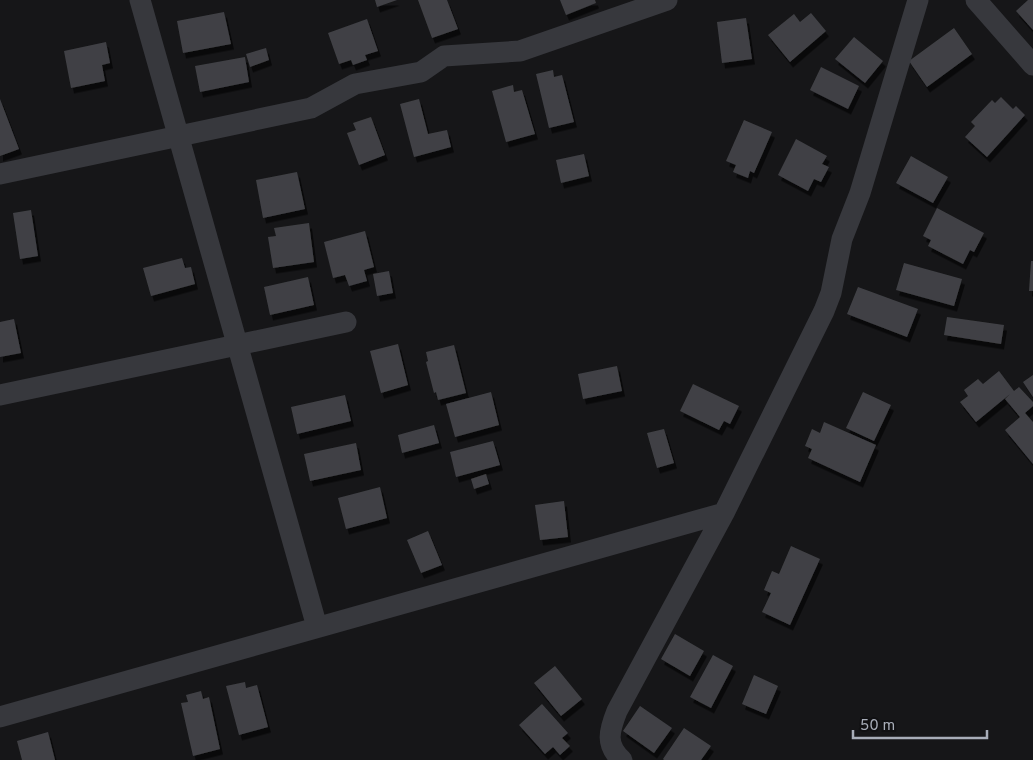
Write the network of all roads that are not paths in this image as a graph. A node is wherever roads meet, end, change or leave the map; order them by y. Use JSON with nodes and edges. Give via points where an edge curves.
{"nodes":[{"id":1,"x":140,"y":0,"type":"edge"},
{"id":2,"x":667,"y":0,"type":"edge"},
{"id":3,"x":976,"y":0,"type":"edge"},
{"id":4,"x":916,"y":1,"type":"edge"},
{"id":5,"x":1033,"y":65,"type":"edge"},
{"id":6,"x":178,"y":137,"type":"junction"},
{"id":7,"x":0,"y":174,"type":"edge"},
{"id":8,"x":346,"y":322,"type":"dead end"},
{"id":9,"x":237,"y":346,"type":"junction"},
{"id":10,"x":0,"y":395,"type":"edge"},
{"id":11,"x":724,"y":513,"type":"junction"},
{"id":12,"x":317,"y":627,"type":"junction"},
{"id":13,"x":0,"y":717,"type":"edge"},
{"id":14,"x":622,"y":760,"type":"edge"}],
"edges":[{"from":1,"to":6,"type":"street"},
{"from":2,"to":6,"type":"street","via":[[520,51],[444,56],[421,72],[355,84],[311,108]]},
{"from":3,"to":5,"type":"street"},
{"from":4,"to":11,"type":"street","via":[[860,193],[842,239],[831,293]]},
{"from":6,"to":7,"type":"street"},
{"from":6,"to":9,"type":"street"},
{"from":8,"to":9,"type":"street"},
{"from":9,"to":10,"type":"street"},
{"from":9,"to":12,"type":"street"},
{"from":11,"to":12,"type":"street"},
{"from":11,"to":14,"type":"street","via":[[617,711],[609,731],[610,744]]},
{"from":12,"to":13,"type":"street"}]}
